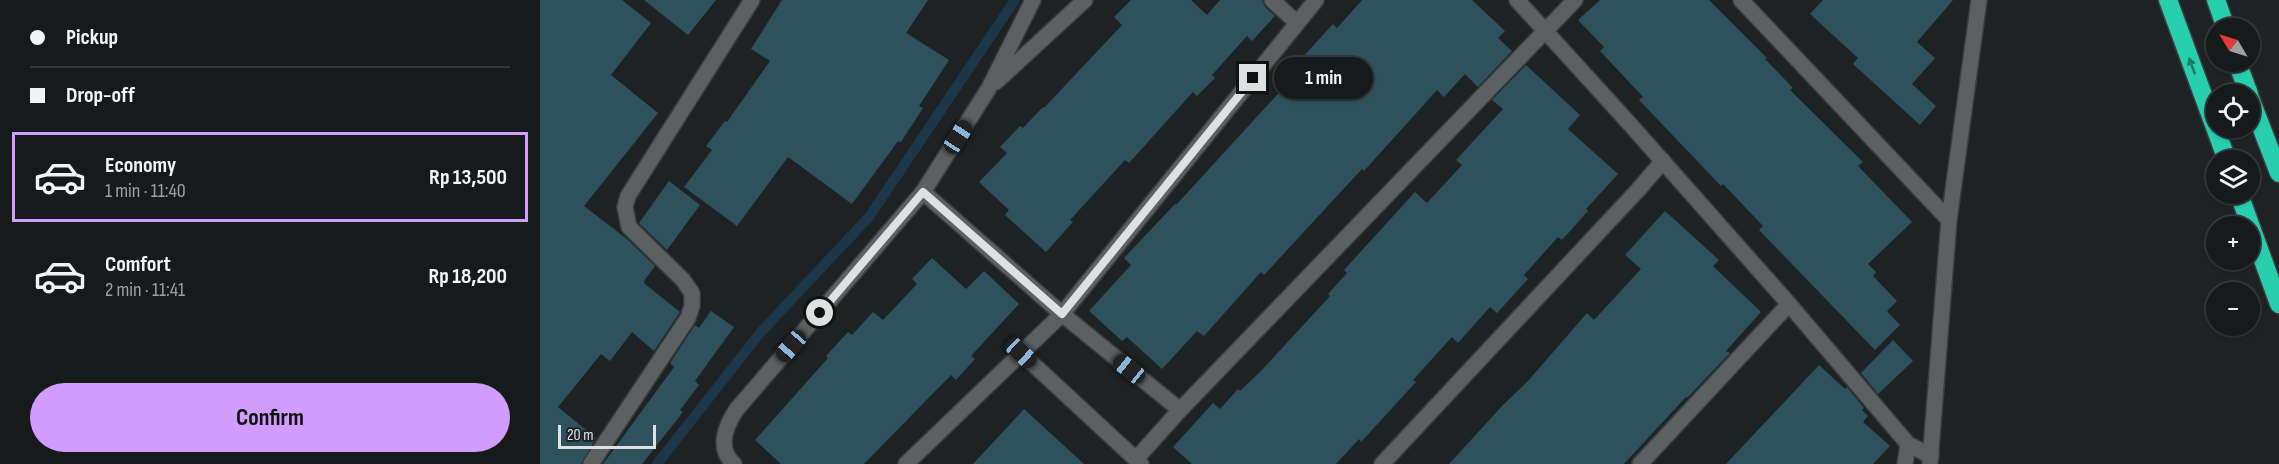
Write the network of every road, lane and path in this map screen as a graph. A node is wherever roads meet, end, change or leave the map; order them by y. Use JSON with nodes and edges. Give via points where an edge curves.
{"nodes":[{"id":1,"x":752,"y":0,"type":"edge"},
{"id":2,"x":1033,"y":0,"type":"edge"},
{"id":3,"x":1085,"y":0,"type":"edge"},
{"id":4,"x":1272,"y":0,"type":"edge"},
{"id":5,"x":1316,"y":0,"type":"edge"},
{"id":6,"x":1517,"y":0,"type":"edge"},
{"id":7,"x":1575,"y":0,"type":"edge"},
{"id":8,"x":1741,"y":0,"type":"edge"},
{"id":9,"x":1979,"y":0,"type":"edge"},
{"id":10,"x":2168,"y":0,"type":"edge"},
{"id":11,"x":2216,"y":0,"type":"edge"},
{"id":12,"x":2222,"y":18,"type":"edge"},
{"id":13,"x":1297,"y":23,"type":"junction"},
{"id":14,"x":1544,"y":32,"type":"junction"},
{"id":15,"x":989,"y":88,"type":"junction"},
{"id":16,"x":2260,"y":124,"type":"edge"},
{"id":17,"x":2223,"y":150,"type":"edge"},
{"id":18,"x":1663,"y":161,"type":"junction"},
{"id":19,"x":2279,"y":173,"type":"edge"},
{"id":20,"x":923,"y":192,"type":"junction"},
{"id":21,"x":2243,"y":204,"type":"edge"},
{"id":22,"x":1949,"y":220,"type":"junction"},
{"id":23,"x":1789,"y":304,"type":"junction"},
{"id":24,"x":2279,"y":304,"type":"edge"},
{"id":25,"x":1062,"y":314,"type":"junction"},
{"id":26,"x":1021,"y":353,"type":"junction"},
{"id":27,"x":1180,"y":410,"type":"junction"},
{"id":28,"x":1908,"y":444,"type":"junction"},
{"id":29,"x":1930,"y":460,"type":"edge"},
{"id":30,"x":1138,"y":462,"type":"edge"},
{"id":31,"x":591,"y":464,"type":"edge"},
{"id":32,"x":734,"y":464,"type":"edge"},
{"id":33,"x":906,"y":464,"type":"edge"},
{"id":34,"x":1382,"y":464,"type":"edge"},
{"id":35,"x":1640,"y":464,"type":"edge"},
{"id":36,"x":1905,"y":464,"type":"edge"}],
"edges":[{"from":1,"to":31,"type":"street","via":[[628,196],[625,207],[629,227],[683,280],[692,293],[692,306],[688,318]]},
{"from":2,"to":15,"type":"street"},
{"from":3,"to":15,"type":"street"},
{"from":4,"to":13,"type":"street"},
{"from":5,"to":13,"type":"street"},
{"from":6,"to":14,"type":"street"},
{"from":7,"to":14,"type":"street"},
{"from":8,"to":22,"type":"street"},
{"from":9,"to":22,"type":"street"},
{"from":17,"to":10,"type":"highway","one_way":true},
{"from":11,"to":12,"type":"highway"},
{"from":13,"to":25,"type":"street"},
{"from":14,"to":18,"type":"street"},
{"from":14,"to":27,"type":"street"},
{"from":15,"to":20,"type":"street"},
{"from":16,"to":19,"type":"highway"},
{"from":18,"to":23,"type":"street"},
{"from":18,"to":34,"type":"street"},
{"from":20,"to":25,"type":"street"},
{"from":20,"to":32,"type":"street","via":[[737,409],[723,435],[725,449]]},
{"from":21,"to":24,"type":"highway"},
{"from":22,"to":29,"type":"street"},
{"from":23,"to":28,"type":"street"},
{"from":23,"to":35,"type":"street"},
{"from":25,"to":26,"type":"street"},
{"from":25,"to":27,"type":"street"},
{"from":26,"to":30,"type":"street"},
{"from":26,"to":33,"type":"street"},
{"from":27,"to":30,"type":"street"},
{"from":28,"to":29,"type":"street"},
{"from":28,"to":36,"type":"street"}]}
